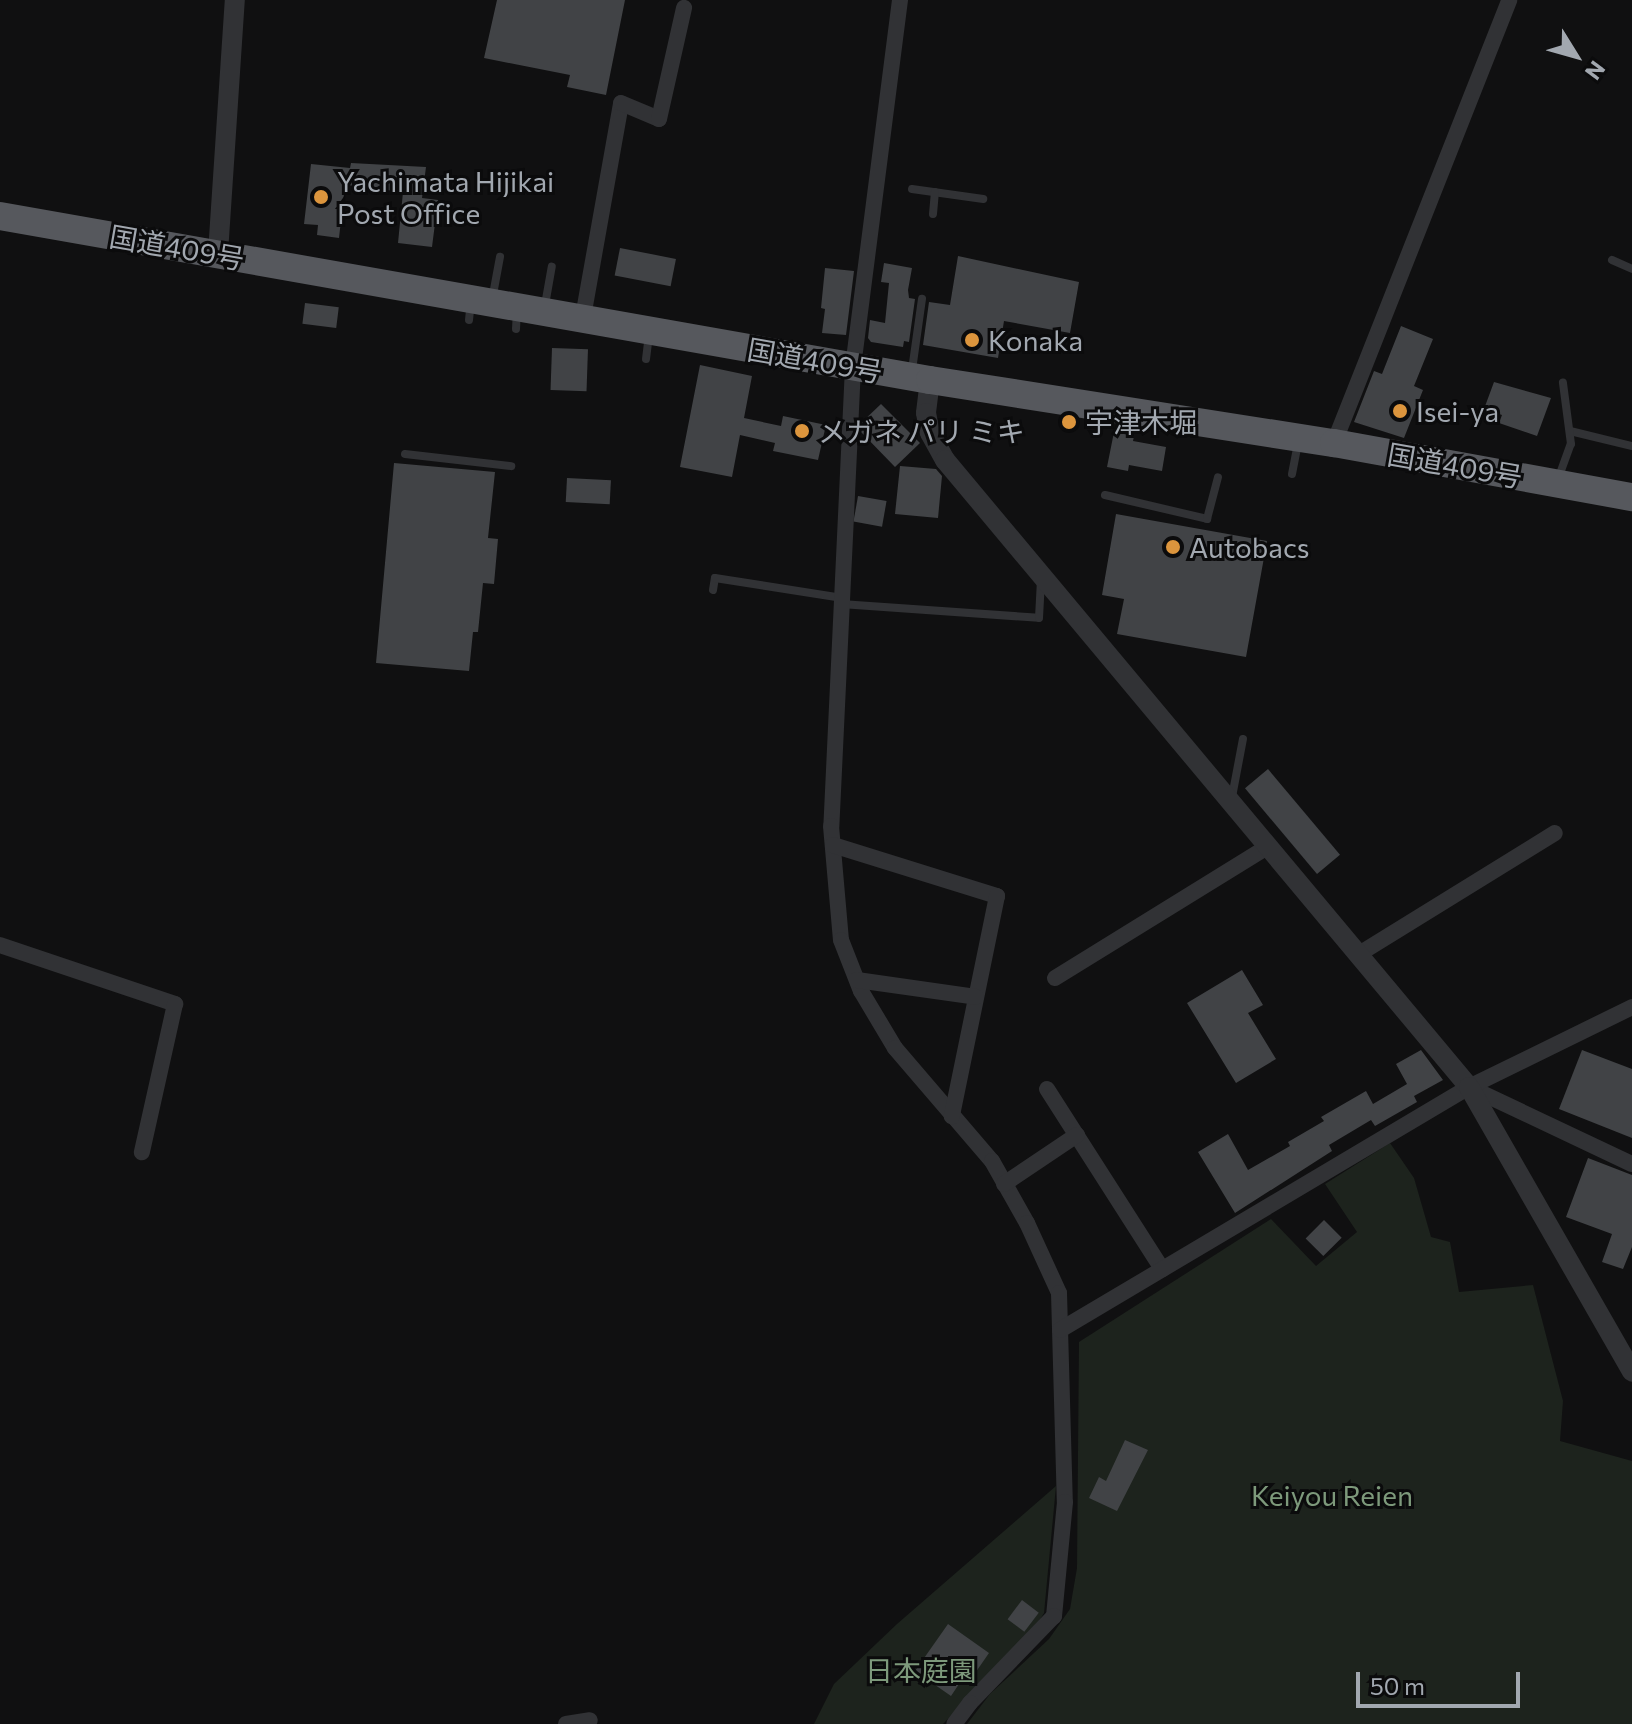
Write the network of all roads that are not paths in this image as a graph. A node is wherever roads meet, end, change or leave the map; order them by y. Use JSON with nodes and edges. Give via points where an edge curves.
{"nodes":[{"id":1,"x":235,"y":0,"type":"edge"},
{"id":2,"x":900,"y":0,"type":"edge"},
{"id":3,"x":1509,"y":0,"type":"edge"},
{"id":4,"x":684,"y":8,"type":"dead end"},
{"id":5,"x":912,"y":189,"type":"dead end"},
{"id":6,"x":935,"y":192,"type":"junction"},
{"id":7,"x":983,"y":199,"type":"dead end"},
{"id":8,"x":933,"y":214,"type":"dead end"},
{"id":9,"x":0,"y":216,"type":"edge"},
{"id":10,"x":218,"y":253,"type":"junction"},
{"id":11,"x":500,"y":257,"type":"dead end"},
{"id":12,"x":1612,"y":260,"type":"dead end"},
{"id":13,"x":552,"y":267,"type":"dead end"},
{"id":14,"x":1632,"y":269,"type":"edge"},
{"id":15,"x":922,"y":299,"type":"dead end"},
{"id":16,"x":502,"y":310,"type":"junction"},
{"id":17,"x":583,"y":317,"type":"junction"},
{"id":18,"x":649,"y":329,"type":"junction"},
{"id":19,"x":646,"y":359,"type":"dead end"},
{"id":20,"x":853,"y":367,"type":"junction"},
{"id":21,"x":920,"y":379,"type":"junction"},
{"id":22,"x":1563,"y":383,"type":"dead end"},
{"id":23,"x":1570,"y":431,"type":"junction"},
{"id":24,"x":1299,"y":437,"type":"junction"},
{"id":25,"x":1334,"y":443,"type":"junction"},
{"id":26,"x":1632,"y":446,"type":"edge"},
{"id":27,"x":405,"y":454,"type":"dead end"},
{"id":28,"x":511,"y":466,"type":"dead end"},
{"id":29,"x":1292,"y":474,"type":"dead end"},
{"id":30,"x":1218,"y":477,"type":"dead end"},
{"id":31,"x":1557,"y":483,"type":"junction"},
{"id":32,"x":1105,"y":495,"type":"dead end"},
{"id":33,"x":1632,"y":497,"type":"edge"},
{"id":34,"x":1042,"y":573,"type":"junction"},
{"id":35,"x":713,"y":590,"type":"dead end"},
{"id":36,"x":842,"y":601,"type":"junction"},
{"id":37,"x":1243,"y":739,"type":"dead end"},
{"id":38,"x":1231,"y":801,"type":"junction"},
{"id":39,"x":1555,"y":833,"type":"dead end"},
{"id":40,"x":833,"y":845,"type":"junction"},
{"id":41,"x":1269,"y":846,"type":"junction"},
{"id":42,"x":0,"y":945,"type":"edge"},
{"id":43,"x":1359,"y":954,"type":"junction"},
{"id":44,"x":1055,"y":978,"type":"dead end"},
{"id":45,"x":857,"y":980,"type":"junction"},
{"id":46,"x":976,"y":997,"type":"junction"},
{"id":47,"x":1632,"y":1007,"type":"edge"},
{"id":48,"x":1469,"y":1087,"type":"junction"},
{"id":49,"x":1047,"y":1089,"type":"dead end"},
{"id":50,"x":952,"y":1116,"type":"junction"},
{"id":51,"x":1077,"y":1135,"type":"junction"},
{"id":52,"x":142,"y":1152,"type":"dead end"},
{"id":53,"x":1632,"y":1164,"type":"edge"},
{"id":54,"x":1004,"y":1184,"type":"junction"},
{"id":55,"x":1162,"y":1269,"type":"junction"},
{"id":56,"x":1060,"y":1330,"type":"junction"},
{"id":57,"x":1632,"y":1372,"type":"edge"},
{"id":58,"x":590,"y":1720,"type":"dead end"},
{"id":59,"x":566,"y":1724,"type":"edge"},
{"id":60,"x":954,"y":1724,"type":"edge"}],
"edges":[{"from":1,"to":10,"type":"street"},
{"from":2,"to":20,"type":"street"},
{"from":3,"to":25,"type":"street"},
{"from":4,"to":17,"type":"street","via":[[659,119],[621,103]]},
{"from":5,"to":6,"type":"lane"},
{"from":6,"to":7,"type":"lane"},
{"from":6,"to":8,"type":"lane"},
{"from":9,"to":10,"type":"highway","name":"国道409号"},
{"from":10,"to":16,"type":"highway","name":"国道409号"},
{"from":11,"to":16,"type":"lane"},
{"from":12,"to":14,"type":"lane"},
{"from":13,"to":16,"type":"lane"},
{"from":15,"to":21,"type":"lane"},
{"from":16,"to":17,"type":"highway","name":"国道409号"},
{"from":17,"to":18,"type":"highway","name":"国道409号"},
{"from":18,"to":19,"type":"lane"},
{"from":18,"to":20,"type":"highway","name":"国道409号"},
{"from":20,"to":21,"type":"highway","name":"国道409号"},
{"from":20,"to":36,"type":"street"},
{"from":21,"to":24,"type":"highway","name":"国道409号"},
{"from":21,"to":34,"type":"street","via":[[930,433],[945,460]]},
{"from":22,"to":23,"type":"lane"},
{"from":23,"to":26,"type":"lane"},
{"from":23,"to":31,"type":"lane","via":[[1571,444]]},
{"from":24,"to":25,"type":"highway","name":"国道409号"},
{"from":24,"to":29,"type":"lane"},
{"from":25,"to":31,"type":"highway","name":"国道409号"},
{"from":27,"to":28,"type":"lane"},
{"from":30,"to":32,"type":"lane","via":[[1207,519]]},
{"from":31,"to":33,"type":"highway","name":"国道409号"},
{"from":34,"to":36,"type":"lane","via":[[1039,618]]},
{"from":34,"to":38,"type":"street"},
{"from":35,"to":36,"type":"lane","via":[[715,578]]},
{"from":36,"to":40,"type":"street"},
{"from":37,"to":38,"type":"lane"},
{"from":38,"to":41,"type":"street"},
{"from":39,"to":43,"type":"street"},
{"from":40,"to":45,"type":"street","via":[[841,940]]},
{"from":40,"to":46,"type":"street","via":[[997,896]]},
{"from":41,"to":43,"type":"street"},
{"from":41,"to":44,"type":"street"},
{"from":42,"to":52,"type":"street","via":[[175,1004]]},
{"from":43,"to":48,"type":"street"},
{"from":45,"to":46,"type":"street"},
{"from":45,"to":50,"type":"street","via":[[895,1048]]},
{"from":46,"to":50,"type":"street"},
{"from":47,"to":48,"type":"street"},
{"from":48,"to":53,"type":"street"},
{"from":48,"to":55,"type":"street"},
{"from":48,"to":57,"type":"street"},
{"from":49,"to":51,"type":"street"},
{"from":50,"to":54,"type":"street","via":[[992,1161]]},
{"from":51,"to":54,"type":"street"},
{"from":51,"to":55,"type":"street"},
{"from":54,"to":56,"type":"street","via":[[1059,1293]]},
{"from":55,"to":56,"type":"street"},
{"from":56,"to":60,"type":"street","via":[[1065,1502],[1054,1616]]},
{"from":58,"to":59,"type":"street"}]}
